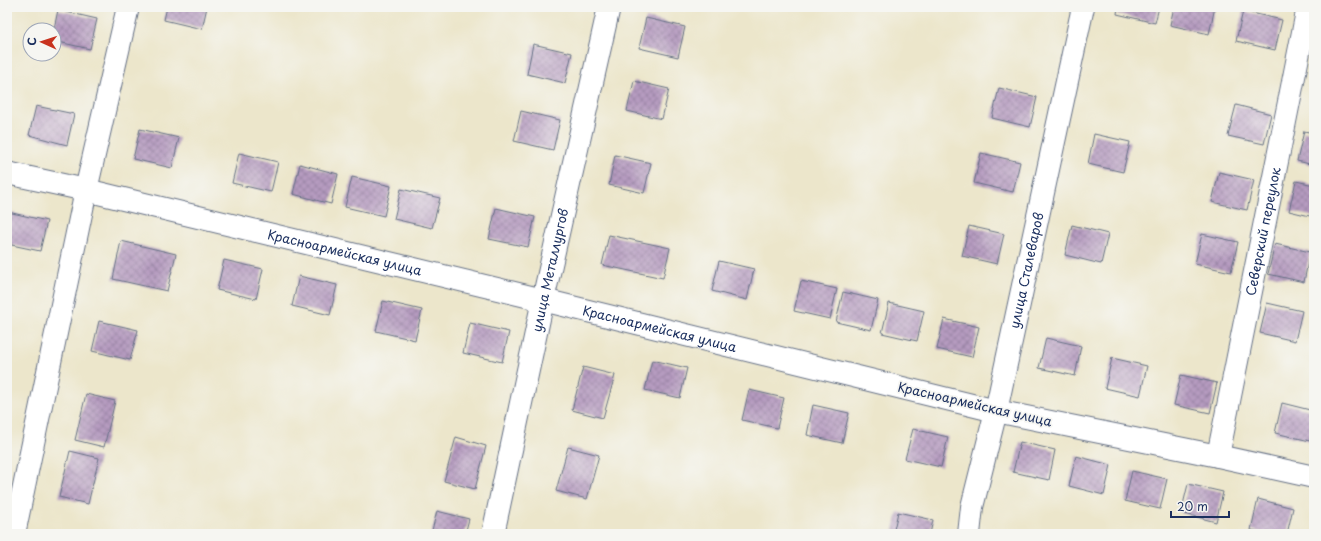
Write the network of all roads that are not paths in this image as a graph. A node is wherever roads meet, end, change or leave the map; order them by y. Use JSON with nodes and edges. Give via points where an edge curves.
{"nodes":[{"id":1,"x":128,"y":7,"type":"edge"},
{"id":2,"x":609,"y":7,"type":"edge"},
{"id":3,"x":1084,"y":7,"type":"edge"},
{"id":4,"x":1308,"y":7,"type":"edge"},
{"id":5,"x":7,"y":173,"type":"edge"},
{"id":6,"x":86,"y":190,"type":"junction"},
{"id":7,"x":543,"y":300,"type":"junction"},
{"id":8,"x":996,"y":410,"type":"junction"},
{"id":9,"x":1218,"y":456,"type":"junction"},
{"id":10,"x":1314,"y":477,"type":"edge"},
{"id":11,"x":14,"y":534,"type":"edge"},
{"id":12,"x":493,"y":534,"type":"edge"},
{"id":13,"x":969,"y":534,"type":"edge"}],
"edges":[{"from":1,"to":6,"type":"street"},
{"from":2,"to":7,"type":"street","name":"улица Металлургов"},
{"from":3,"to":8,"type":"street","name":"улица Сталеваров"},
{"from":4,"to":9,"type":"street","name":"Северский переулок"},
{"from":5,"to":6,"type":"street","name":"Красноармейская улица"},
{"from":6,"to":7,"type":"street","name":"Красноармейская улица"},
{"from":6,"to":11,"type":"street"},
{"from":7,"to":8,"type":"street","name":"Красноармейская улица"},
{"from":7,"to":12,"type":"street","name":"улица Металлургов"},
{"from":8,"to":9,"type":"street","name":"Красноармейская улица"},
{"from":8,"to":13,"type":"street","name":"улица Сталеваров","via":[[972,507]]},
{"from":9,"to":10,"type":"street","name":"Красноармейская улица"}]}
